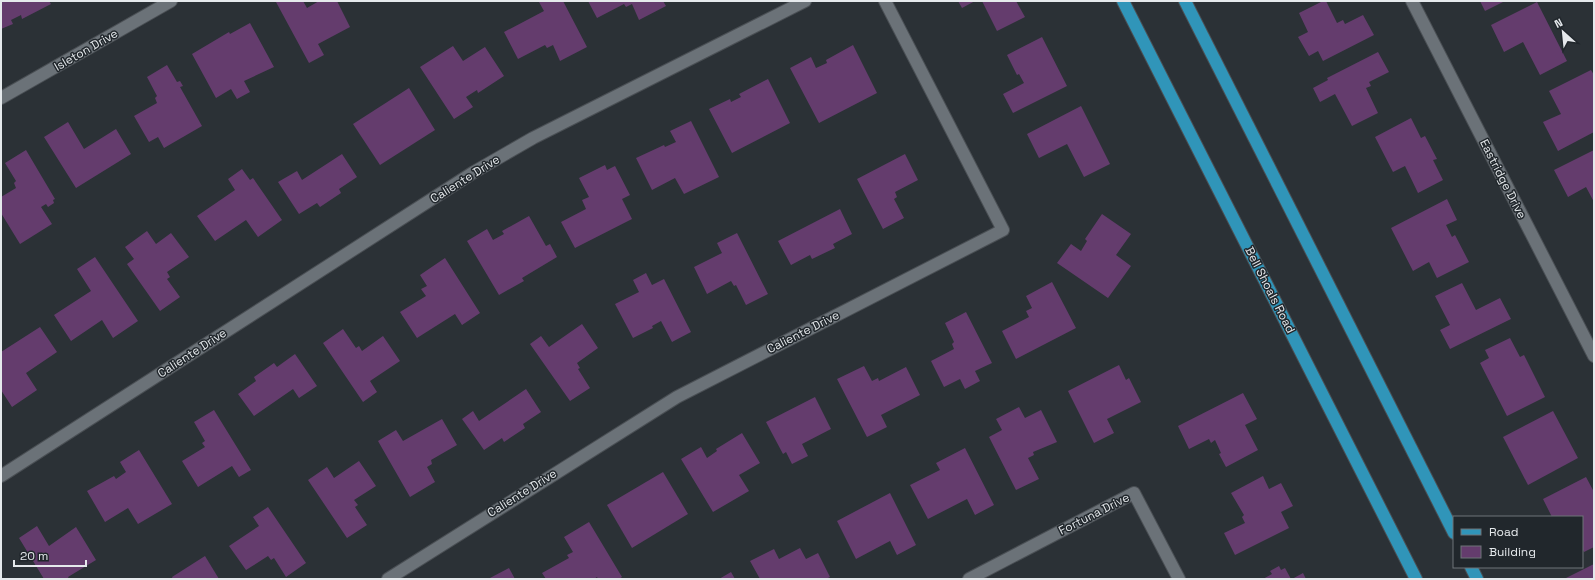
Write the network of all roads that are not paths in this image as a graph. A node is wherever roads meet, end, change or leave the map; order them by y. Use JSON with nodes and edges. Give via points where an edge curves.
{"nodes":[{"id":1,"x":171,"y":1,"type":"edge"},
{"id":2,"x":805,"y":1,"type":"edge"},
{"id":3,"x":885,"y":1,"type":"edge"},
{"id":4,"x":1123,"y":1,"type":"edge"},
{"id":5,"x":1185,"y":1,"type":"edge"},
{"id":6,"x":1412,"y":1,"type":"edge"},
{"id":7,"x":1,"y":98,"type":"edge"},
{"id":8,"x":1594,"y":356,"type":"edge"},
{"id":9,"x":1,"y":476,"type":"edge"},
{"id":10,"x":1453,"y":531,"type":"edge"},
{"id":11,"x":1472,"y":568,"type":"edge"},
{"id":12,"x":388,"y":579,"type":"edge"},
{"id":13,"x":969,"y":579,"type":"edge"},
{"id":14,"x":1179,"y":579,"type":"edge"},
{"id":15,"x":1416,"y":579,"type":"edge"},
{"id":16,"x":1477,"y":579,"type":"edge"}],
"edges":[{"from":1,"to":7,"type":"street","name":"Isleton Drive"},
{"from":2,"to":9,"type":"street","name":"Caliente Drive","via":[[533,138],[474,172]]},
{"from":3,"to":12,"type":"street","name":"Caliente Drive","via":[[1003,230],[677,397]]},
{"from":4,"to":15,"type":"main road","name":"Bell Shoals Road"},
{"from":5,"to":10,"type":"main road"},
{"from":6,"to":8,"type":"street","name":"Eastridge Drive"},
{"from":11,"to":16,"type":"main road"},
{"from":13,"to":14,"type":"street","name":"Fortuna Drive","via":[[1134,493]]}]}
